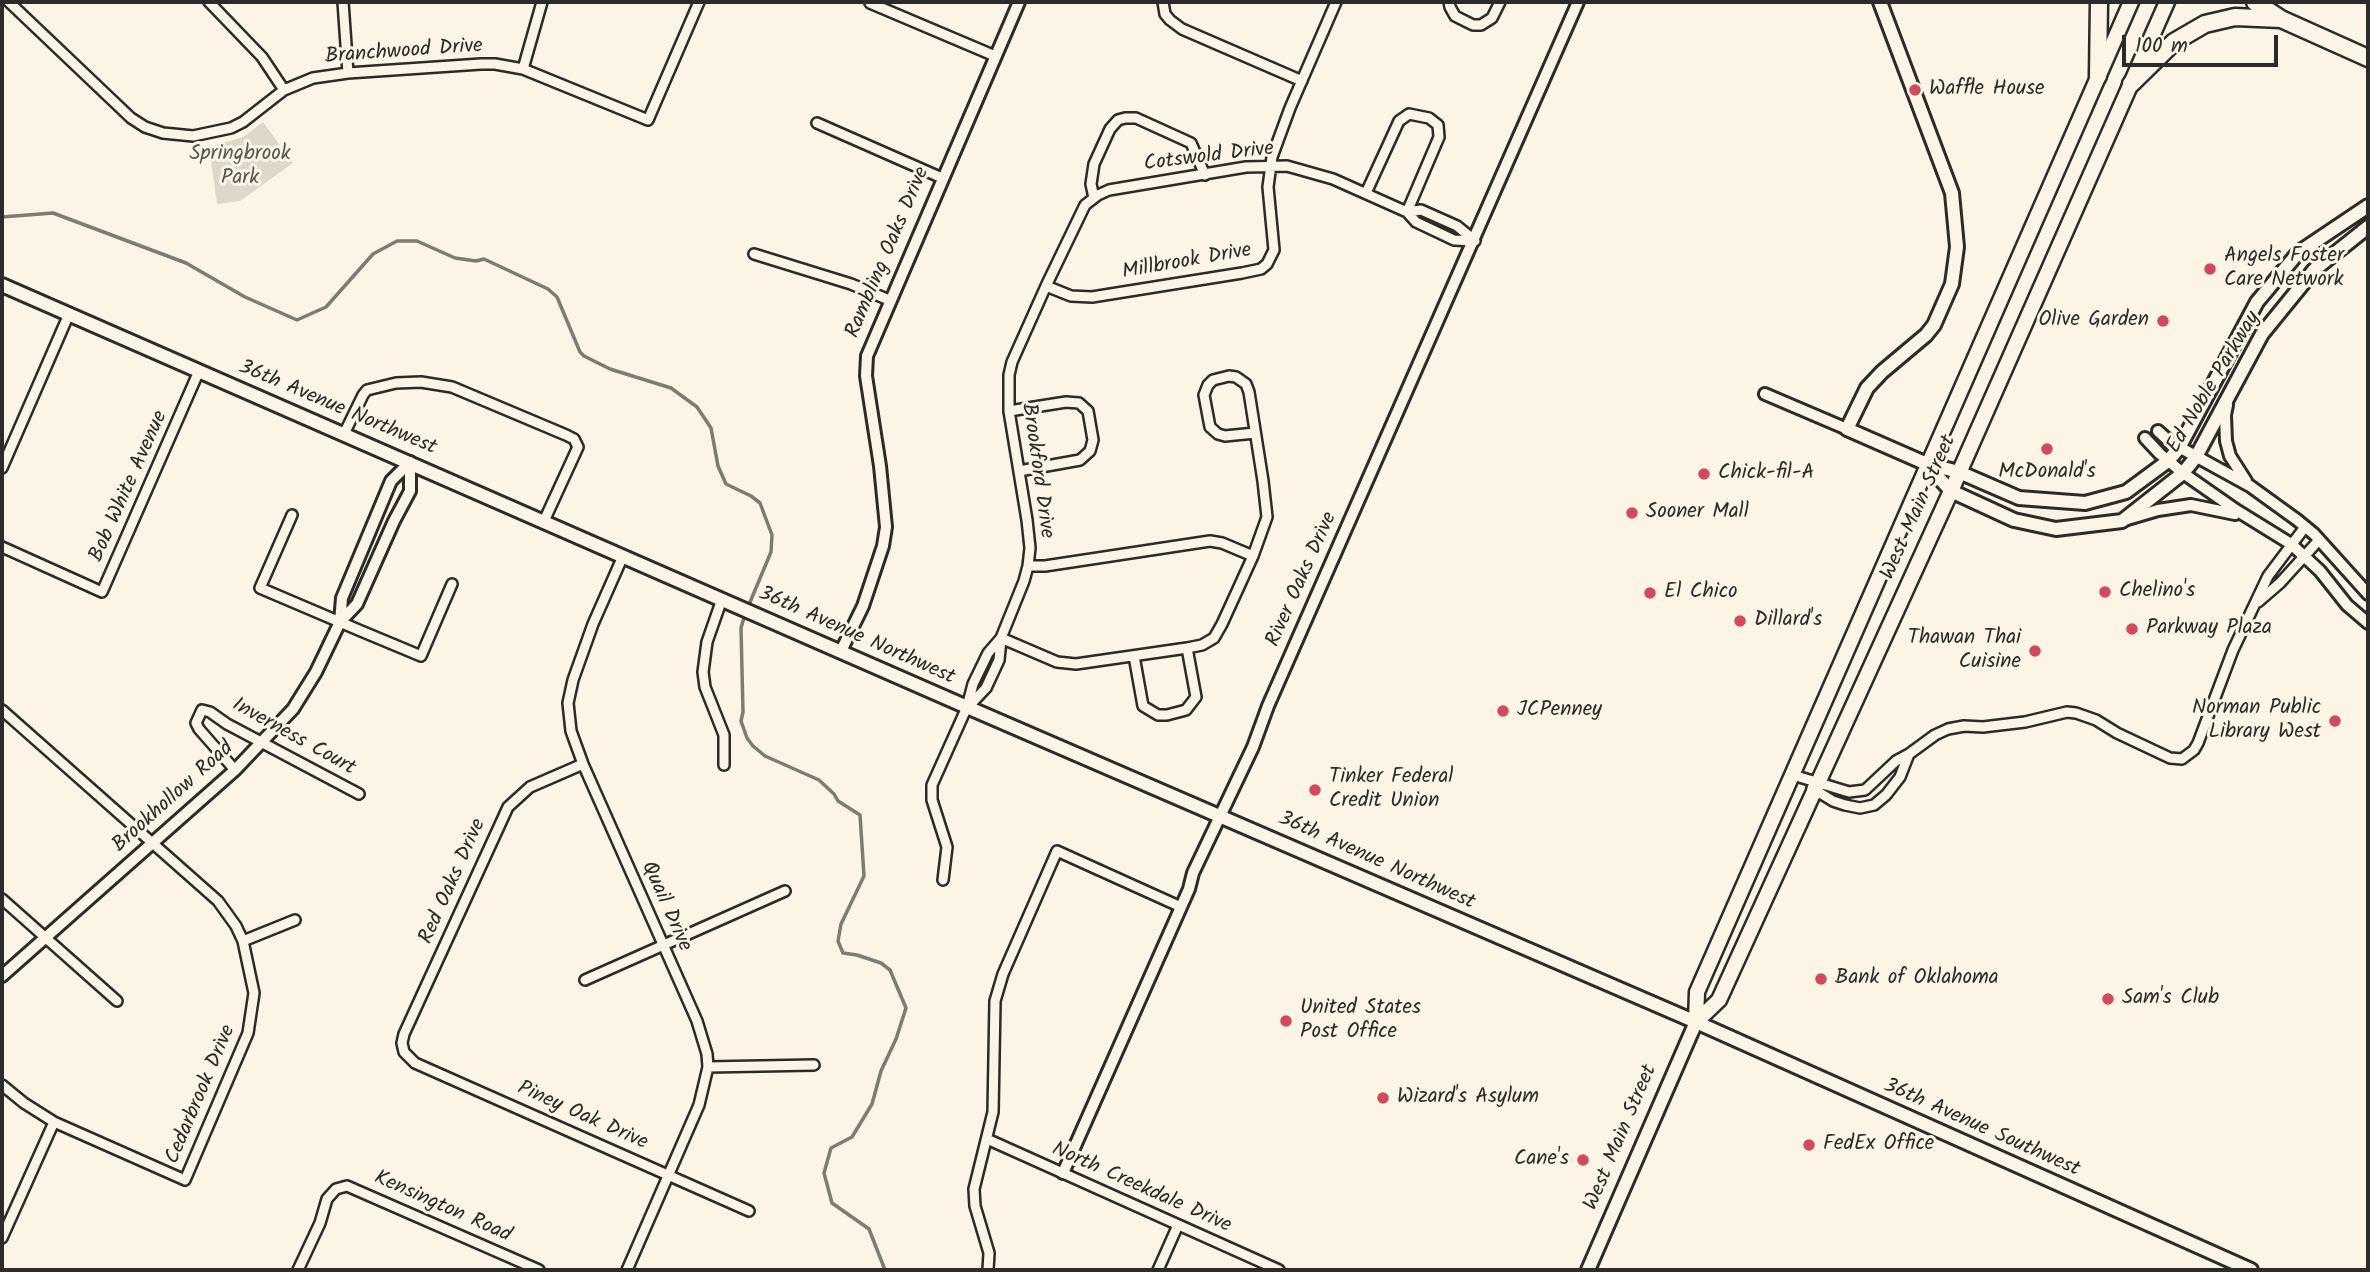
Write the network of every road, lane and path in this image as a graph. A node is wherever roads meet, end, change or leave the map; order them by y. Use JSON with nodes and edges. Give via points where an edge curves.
{"nodes":[{"id":1,"x":9,"y":2,"type":"edge"},
{"id":2,"x":209,"y":2,"type":"edge"},
{"id":3,"x":343,"y":2,"type":"edge"},
{"id":4,"x":542,"y":2,"type":"edge"},
{"id":5,"x":699,"y":2,"type":"edge"},
{"id":6,"x":870,"y":2,"type":"edge"},
{"id":7,"x":1019,"y":2,"type":"edge"},
{"id":8,"x":1163,"y":2,"type":"edge"},
{"id":9,"x":1336,"y":2,"type":"edge"},
{"id":10,"x":1450,"y":2,"type":"edge"},
{"id":11,"x":1500,"y":2,"type":"edge"},
{"id":12,"x":1578,"y":2,"type":"edge"},
{"id":13,"x":1880,"y":2,"type":"edge"},
{"id":14,"x":2099,"y":2,"type":"edge"},
{"id":15,"x":2131,"y":2,"type":"edge"},
{"id":16,"x":2167,"y":2,"type":"edge"},
{"id":17,"x":2255,"y":2,"type":"edge"},
{"id":18,"x":2281,"y":19,"type":"junction"},
{"id":19,"x":995,"y":56,"type":"junction"},
{"id":20,"x":2368,"y":58,"type":"edge"},
{"id":21,"x":523,"y":69,"type":"junction"},
{"id":22,"x":348,"y":73,"type":"junction"},
{"id":23,"x":2098,"y":76,"type":"junction"},
{"id":24,"x":1302,"y":81,"type":"junction"},
{"id":25,"x":2131,"y":84,"type":"junction"},
{"id":26,"x":284,"y":90,"type":"junction"},
{"id":27,"x":817,"y":123,"type":"dead end"},
{"id":28,"x":1270,"y":166,"type":"junction"},
{"id":29,"x":1205,"y":175,"type":"junction"},
{"id":30,"x":942,"y":178,"type":"junction"},
{"id":31,"x":1366,"y":193,"type":"junction"},
{"id":32,"x":1094,"y":198,"type":"junction"},
{"id":33,"x":2368,"y":205,"type":"edge"},
{"id":34,"x":1407,"y":212,"type":"junction"},
{"id":35,"x":2368,"y":227,"type":"edge"},
{"id":36,"x":1475,"y":241,"type":"junction"},
{"id":37,"x":754,"y":254,"type":"dead end"},
{"id":38,"x":2,"y":285,"type":"edge"},
{"id":39,"x":1046,"y":286,"type":"junction"},
{"id":40,"x":889,"y":300,"type":"junction"},
{"id":41,"x":69,"y":314,"type":"junction"},
{"id":42,"x":199,"y":371,"type":"junction"},
{"id":43,"x":2231,"y":391,"type":"junction"},
{"id":44,"x":1765,"y":394,"type":"dead end"},
{"id":45,"x":1009,"y":411,"type":"junction"},
{"id":46,"x":1847,"y":429,"type":"junction"},
{"id":47,"x":2158,"y":432,"type":"dead end"},
{"id":48,"x":1255,"y":433,"type":"junction"},
{"id":49,"x":344,"y":434,"type":"junction"},
{"id":50,"x":2145,"y":438,"type":"dead end"},
{"id":51,"x":2179,"y":448,"type":"junction"},
{"id":52,"x":2196,"y":457,"type":"junction"},
{"id":53,"x":410,"y":461,"type":"junction"},
{"id":54,"x":2168,"y":461,"type":"junction"},
{"id":55,"x":1927,"y":464,"type":"junction"},
{"id":56,"x":2,"y":468,"type":"edge"},
{"id":57,"x":1019,"y":471,"type":"junction"},
{"id":58,"x":1959,"y":472,"type":"junction"},
{"id":59,"x":2183,"y":472,"type":"junction"},
{"id":60,"x":2250,"y":486,"type":"junction"},
{"id":61,"x":1951,"y":491,"type":"junction"},
{"id":62,"x":292,"y":515,"type":"dead end"},
{"id":63,"x":2254,"y":520,"type":"junction"},
{"id":64,"x":544,"y":521,"type":"junction"},
{"id":65,"x":2122,"y":521,"type":"junction"},
{"id":66,"x":2305,"y":527,"type":"junction"},
{"id":67,"x":2319,"y":540,"type":"junction"},
{"id":68,"x":2291,"y":544,"type":"junction"},
{"id":69,"x":2,"y":547,"type":"edge"},
{"id":70,"x":623,"y":556,"type":"junction"},
{"id":71,"x":1253,"y":556,"type":"junction"},
{"id":72,"x":2304,"y":556,"type":"junction"},
{"id":73,"x":1028,"y":566,"type":"junction"},
{"id":74,"x":452,"y":583,"type":"dead end"},
{"id":75,"x":2368,"y":594,"type":"edge"},
{"id":76,"x":722,"y":598,"type":"junction"},
{"id":77,"x":2257,"y":603,"type":"junction"},
{"id":78,"x":340,"y":622,"type":"junction"},
{"id":79,"x":2368,"y":623,"type":"edge"},
{"id":80,"x":1001,"y":638,"type":"junction"},
{"id":81,"x":1187,"y":648,"type":"junction"},
{"id":82,"x":841,"y":652,"type":"junction"},
{"id":83,"x":1134,"y":656,"type":"junction"},
{"id":84,"x":967,"y":707,"type":"junction"},
{"id":85,"x":2,"y":710,"type":"edge"},
{"id":86,"x":263,"y":743,"type":"junction"},
{"id":87,"x":1909,"y":754,"type":"junction"},
{"id":88,"x":583,"y":764,"type":"junction"},
{"id":89,"x":723,"y":765,"type":"dead end"},
{"id":90,"x":235,"y":770,"type":"junction"},
{"id":91,"x":1793,"y":775,"type":"junction"},
{"id":92,"x":1816,"y":786,"type":"junction"},
{"id":93,"x":359,"y":794,"type":"dead end"},
{"id":94,"x":1219,"y":815,"type":"junction"},
{"id":95,"x":152,"y":844,"type":"junction"},
{"id":96,"x":943,"y":880,"type":"dead end"},
{"id":97,"x":785,"y":891,"type":"dead end"},
{"id":98,"x":2,"y":899,"type":"edge"},
{"id":99,"x":1181,"y":907,"type":"junction"},
{"id":100,"x":295,"y":920,"type":"dead end"},
{"id":101,"x":44,"y":938,"type":"junction"},
{"id":102,"x":243,"y":942,"type":"junction"},
{"id":103,"x":663,"y":945,"type":"junction"},
{"id":104,"x":2,"y":976,"type":"edge"},
{"id":105,"x":585,"y":980,"type":"dead end"},
{"id":106,"x":117,"y":1001,"type":"dead end"},
{"id":107,"x":1696,"y":1022,"type":"junction"},
{"id":108,"x":404,"y":1052,"type":"joint"},
{"id":109,"x":814,"y":1065,"type":"dead end"},
{"id":110,"x":708,"y":1067,"type":"junction"},
{"id":111,"x":2,"y":1085,"type":"edge"},
{"id":112,"x":54,"y":1122,"type":"junction"},
{"id":113,"x":987,"y":1139,"type":"junction"},
{"id":114,"x":1063,"y":1173,"type":"junction"},
{"id":115,"x":669,"y":1175,"type":"junction"},
{"id":116,"x":749,"y":1211,"type":"dead end"},
{"id":117,"x":1178,"y":1225,"type":"junction"},
{"id":118,"x":2,"y":1238,"type":"edge"},
{"id":119,"x":2246,"y":1269,"type":"edge"},
{"id":120,"x":298,"y":1270,"type":"edge"},
{"id":121,"x":539,"y":1270,"type":"edge"},
{"id":122,"x":626,"y":1270,"type":"edge"},
{"id":123,"x":988,"y":1270,"type":"edge"},
{"id":124,"x":1158,"y":1270,"type":"edge"},
{"id":125,"x":1279,"y":1270,"type":"edge"},
{"id":126,"x":1588,"y":1270,"type":"edge"}],
"edges":[{"from":1,"to":26,"type":"street","name":"Branchwood Drive","via":[[120,109],[145,127],[163,133],[193,136],[231,128]]},
{"from":2,"to":26,"type":"street","via":[[245,37]]},
{"from":3,"to":22,"type":"street"},
{"from":4,"to":21,"type":"street"},
{"from":5,"to":21,"type":"street","name":"Branchwood Drive","via":[[648,120]]},
{"from":6,"to":19,"type":"street"},
{"from":7,"to":19,"type":"street","name":"Rambling Oaks Drive"},
{"from":8,"to":24,"type":"street","via":[[1165,14],[1182,29]]},
{"from":9,"to":24,"type":"street","name":"Millbrook Drive"},
{"from":10,"to":11,"type":"street","via":[[1455,16],[1473,25],[1492,18]]},
{"from":12,"to":36,"type":"street","name":"River Oaks Drive"},
{"from":13,"to":46,"type":"main road","via":[[1952,193],[1957,247],[1952,284],[1934,325],[1867,388]]},
{"from":14,"to":23,"type":"highway"},
{"from":15,"to":23,"type":"main road","name":"West Main Street"},
{"from":16,"to":25,"type":"main road","name":"West Main Street"},
{"from":17,"to":18,"type":"highway"},
{"from":18,"to":20,"type":"highway"},
{"from":18,"to":25,"type":"highway","via":[[2235,17],[2205,24],[2174,42]]},
{"from":19,"to":30,"type":"street","name":"Rambling Oaks Drive"},
{"from":21,"to":22,"type":"street","name":"Branchwood Drive","via":[[481,64]]},
{"from":22,"to":26,"type":"street","name":"Branchwood Drive","via":[[313,78]]},
{"from":23,"to":55,"type":"main road","name":"West Main Street"},
{"from":24,"to":28,"type":"street","name":"Millbrook Drive"},
{"from":25,"to":58,"type":"main road","name":"West Main Street"},
{"from":27,"to":30,"type":"street"},
{"from":28,"to":29,"type":"street","name":"Cotswold Drive"},
{"from":28,"to":31,"type":"street","name":"Cotswold Drive","via":[[1301,169]]},
{"from":28,"to":39,"type":"street","name":"Millbrook Drive","via":[[1268,194],[1275,250],[1264,268],[1092,297],[1071,296]]},
{"from":29,"to":32,"type":"street","name":"Cotswold Drive","via":[[1109,190]]},
{"from":29,"to":32,"type":"street","via":[[1191,143],[1136,118],[1125,118],[1110,129],[1094,164]]},
{"from":30,"to":40,"type":"street","name":"Rambling Oaks Drive"},
{"from":31,"to":34,"type":"street","name":"Cotswold Drive"},
{"from":31,"to":34,"type":"street","via":[[1399,121],[1409,114],[1429,118],[1438,125],[1439,137]]},
{"from":32,"to":39,"type":"street","name":"Brookford Drive","via":[[1080,213]]},
{"from":33,"to":51,"type":"main road","name":"Ed Noble Parkway","via":[[2298,253],[2257,302]]},
{"from":34,"to":36,"type":"street","name":"Cotswold Drive","via":[[1421,211],[1457,226]]},
{"from":35,"to":43,"type":"main road","name":"Ed Noble Parkway","via":[[2314,270],[2262,334]]},
{"from":36,"to":94,"type":"street","name":"River Oaks Drive"},
{"from":37,"to":40,"type":"street"},
{"from":38,"to":41,"type":"main road","name":"36th Avenue Northwest"},
{"from":39,"to":45,"type":"street","name":"Brookford Drive","via":[[1012,362]]},
{"from":40,"to":82,"type":"street","name":"Rambling Oaks Drive","via":[[865,365],[884,537],[863,606]]},
{"from":41,"to":42,"type":"main road","name":"36th Avenue Northwest"},
{"from":41,"to":56,"type":"street"},
{"from":42,"to":49,"type":"main road","name":"36th Avenue Northwest"},
{"from":42,"to":69,"type":"street","name":"Bob White Avenue","via":[[102,592]]},
{"from":43,"to":52,"type":"main road","name":"Ed Noble Parkway"},
{"from":43,"to":60,"type":"street","via":[[2225,415],[2226,441],[2230,456]]},
{"from":44,"to":46,"type":"street","name":"Ed Noble Parkway"},
{"from":45,"to":57,"type":"street","name":"Brookford Drive"},
{"from":45,"to":57,"type":"street","via":[[1079,403],[1088,411],[1092,433],[1090,451],[1080,460]]},
{"from":46,"to":55,"type":"main road","name":"Ed Noble Parkway"},
{"from":47,"to":51,"type":"street"},
{"from":48,"to":48,"type":"street","via":[[1245,384],[1230,376],[1213,380],[1205,395],[1210,427],[1225,436]]},
{"from":48,"to":71,"type":"street","via":[[1267,517]]},
{"from":49,"to":53,"type":"main road","name":"36th Avenue Northwest"},
{"from":49,"to":64,"type":"street","via":[[367,390],[421,382],[452,387],[566,435],[578,447]]},
{"from":50,"to":54,"type":"street"},
{"from":51,"to":52,"type":"street"},
{"from":51,"to":54,"type":"main road","name":"Ed Noble Parkway"},
{"from":52,"to":59,"type":"main road","name":"Ed Noble Parkway"},
{"from":52,"to":60,"type":"street"},
{"from":53,"to":64,"type":"main road","name":"36th Avenue Northwest"},
{"from":53,"to":78,"type":"street","name":"Brookhollow Road","via":[[391,481],[342,598]]},
{"from":53,"to":78,"type":"street","name":"Brookhollow Road","via":[[410,491],[357,604]]},
{"from":54,"to":58,"type":"main road","name":"Ed Noble Parkway","via":[[2126,492],[2085,503],[2019,498]]},
{"from":54,"to":59,"type":"street"},
{"from":55,"to":58,"type":"main road","name":"Ed Noble Parkway"},
{"from":55,"to":61,"type":"main road","name":"Ed Noble Parkway"},
{"from":55,"to":91,"type":"main road","name":"West Main Street"},
{"from":57,"to":73,"type":"street","name":"Brookford Drive","via":[[1030,548]]},
{"from":58,"to":61,"type":"main road","name":"West Main Street"},
{"from":59,"to":63,"type":"street"},
{"from":59,"to":65,"type":"main road","name":"Ed Noble Parkway"},
{"from":60,"to":66,"type":"street"},
{"from":61,"to":65,"type":"main road","name":"Ed Noble Parkway","via":[[2014,520],[2056,529]]},
{"from":61,"to":92,"type":"main road","name":"West Main Street"},
{"from":62,"to":78,"type":"street","via":[[260,588]]},
{"from":63,"to":65,"type":"street","via":[[2191,505]]},
{"from":63,"to":68,"type":"street"},
{"from":64,"to":70,"type":"main road","name":"36th Avenue Northwest"},
{"from":66,"to":67,"type":"street"},
{"from":66,"to":68,"type":"street"},
{"from":67,"to":72,"type":"street"},
{"from":67,"to":75,"type":"street"},
{"from":68,"to":72,"type":"street"},
{"from":68,"to":77,"type":"street","via":[[2268,576]]},
{"from":70,"to":76,"type":"main road","name":"36th Avenue Northwest"},
{"from":70,"to":88,"type":"street","name":"Quail Drive","via":[[569,693],[571,731]]},
{"from":71,"to":73,"type":"street","via":[[1210,541]]},
{"from":71,"to":81,"type":"street","via":[[1218,632],[1202,645]]},
{"from":72,"to":77,"type":"street"},
{"from":72,"to":79,"type":"street"},
{"from":73,"to":80,"type":"street","name":"Brookford Drive"},
{"from":74,"to":78,"type":"street","via":[[421,656]]},
{"from":76,"to":82,"type":"main road","name":"36th Avenue Northwest"},
{"from":76,"to":89,"type":"street","via":[[707,642],[703,672],[724,735]]},
{"from":77,"to":87,"type":"street","via":[[2246,619],[2198,743],[2182,759],[2170,758],[2096,720],[2067,712],[2025,722],[1948,729]]},
{"from":78,"to":86,"type":"street","name":"Brookhollow Road","via":[[305,691]]},
{"from":80,"to":83,"type":"street","via":[[1066,664]]},
{"from":80,"to":84,"type":"street","name":"Brookford Drive","via":[[999,660],[986,688]]},
{"from":81,"to":83,"type":"street"},
{"from":81,"to":83,"type":"street","via":[[1196,696],[1186,710],[1167,715],[1143,706]]},
{"from":82,"to":84,"type":"main road","name":"36th Avenue Northwest"},
{"from":84,"to":94,"type":"main road","name":"36th Avenue Northwest"},
{"from":84,"to":96,"type":"street","name":"Brookford Drive","via":[[932,785],[932,800],[947,847]]},
{"from":85,"to":95,"type":"street","name":"Cedarbrook Drive"},
{"from":86,"to":90,"type":"street","name":"Brookhollow Road"},
{"from":86,"to":90,"type":"street","name":"Inverness Court","via":[[202,710],[196,723],[199,729]]},
{"from":86,"to":93,"type":"street","name":"Inverness Court"},
{"from":87,"to":92,"type":"street","via":[[1865,790]]},
{"from":87,"to":92,"type":"street","via":[[1900,777],[1874,805],[1860,808],[1833,801]]},
{"from":88,"to":103,"type":"street","name":"Quail Drive"},
{"from":88,"to":108,"type":"street","name":"Red Oaks Drive","via":[[530,787],[508,807],[404,1034]]},
{"from":90,"to":95,"type":"street","name":"Brookhollow Road"},
{"from":91,"to":92,"type":"street"},
{"from":91,"to":107,"type":"main road","name":"West Main Street","via":[[1697,992]]},
{"from":92,"to":107,"type":"main road","name":"West Main Street","via":[[1719,1000]]},
{"from":94,"to":99,"type":"street","name":"River Oaks Drive"},
{"from":94,"to":107,"type":"main road","name":"36th Avenue Northwest"},
{"from":95,"to":101,"type":"street","name":"Brookhollow Road"},
{"from":95,"to":102,"type":"street","name":"Cedarbrook Drive","via":[[218,901]]},
{"from":97,"to":103,"type":"street"},
{"from":98,"to":101,"type":"street"},
{"from":99,"to":113,"type":"street","via":[[1057,851],[998,988],[993,1018],[993,1112]]},
{"from":99,"to":114,"type":"street","name":"River Oaks Drive"},
{"from":100,"to":102,"type":"street"},
{"from":101,"to":104,"type":"street","name":"Brookhollow Road"},
{"from":101,"to":106,"type":"street"},
{"from":102,"to":112,"type":"street","name":"Cedarbrook Drive","via":[[254,993],[252,1018],[185,1180]]},
{"from":103,"to":105,"type":"street"},
{"from":103,"to":110,"type":"street","name":"Quail Drive","via":[[697,1021]]},
{"from":107,"to":119,"type":"main road","name":"36th Avenue Southwest"},
{"from":107,"to":126,"type":"main road","name":"West Main Street"},
{"from":108,"to":115,"type":"street","name":"Piney Oak Drive","via":[[415,1063]]},
{"from":109,"to":110,"type":"street"},
{"from":110,"to":115,"type":"street","name":"Quail Drive","via":[[699,1105]]},
{"from":111,"to":112,"type":"street"},
{"from":112,"to":118,"type":"street"},
{"from":113,"to":114,"type":"street","name":"North Creekdale Drive"},
{"from":113,"to":123,"type":"street","via":[[974,1198],[989,1253]]},
{"from":114,"to":117,"type":"street","name":"North Creekdale Drive"},
{"from":115,"to":116,"type":"street","name":"Piney Oak Drive"},
{"from":115,"to":122,"type":"street","name":"Quail Drive"},
{"from":117,"to":124,"type":"street"},
{"from":117,"to":125,"type":"street","name":"North Creekdale Drive"},
{"from":120,"to":121,"type":"street","name":"Kensington Road","via":[[327,1199],[347,1186]]}]}
